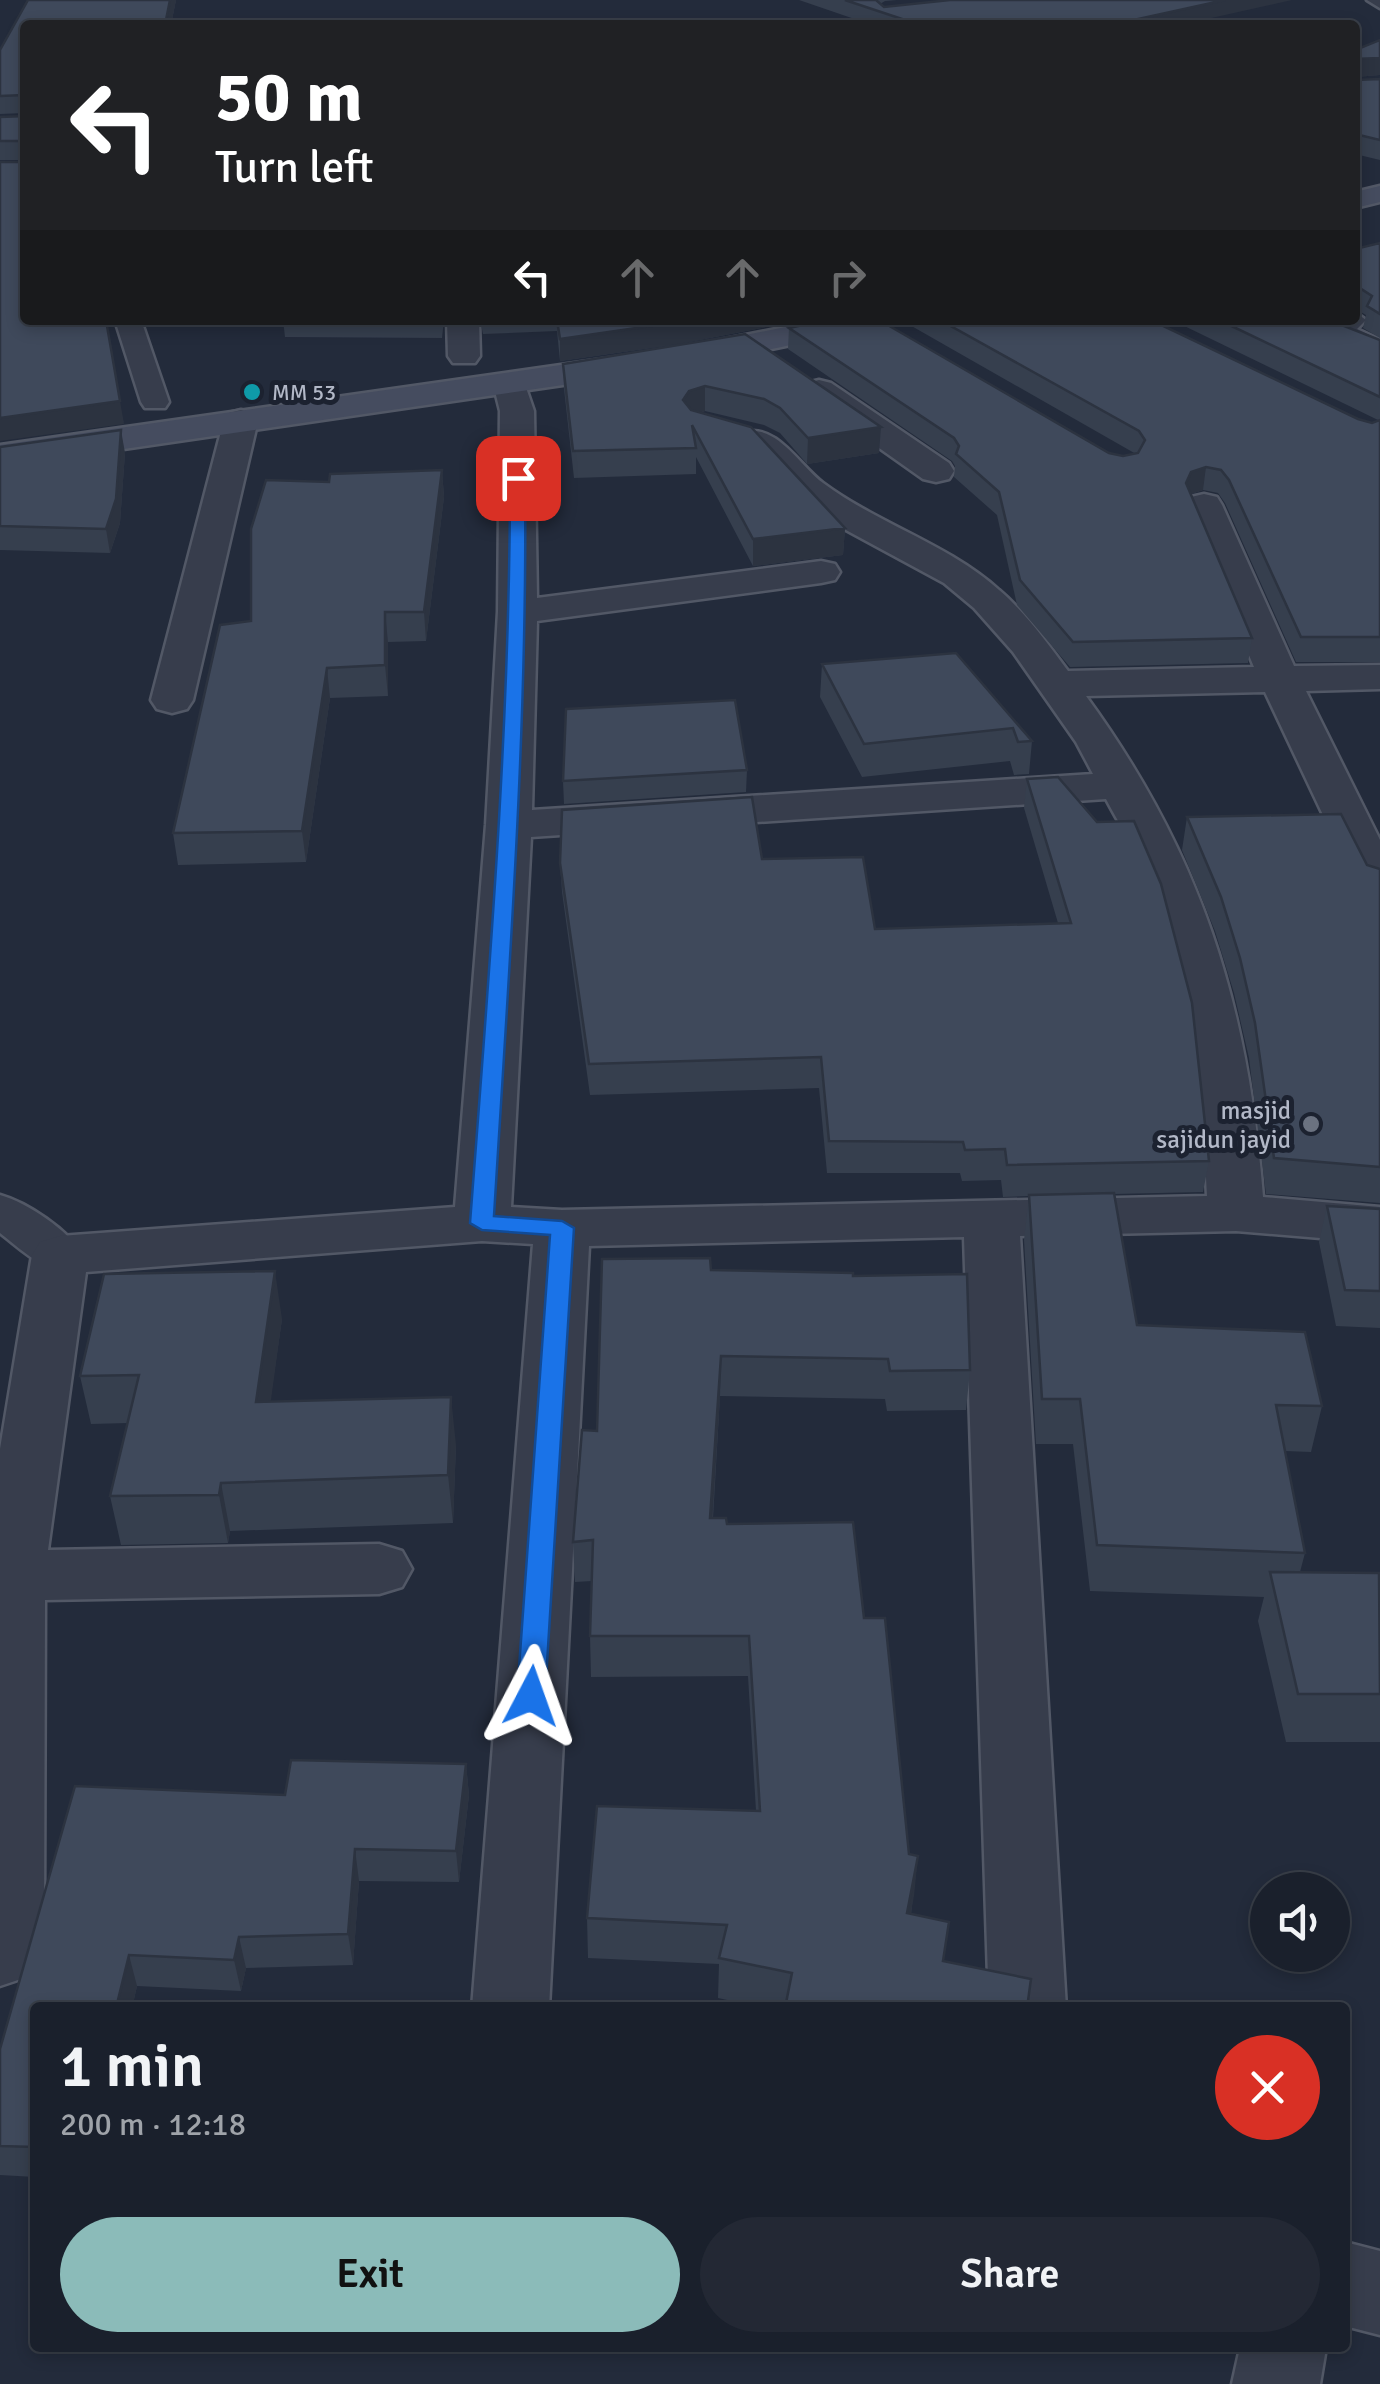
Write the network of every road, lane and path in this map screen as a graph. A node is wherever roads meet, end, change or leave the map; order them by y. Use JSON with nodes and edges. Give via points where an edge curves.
{"nodes":[{"id":1,"x":130,"y":325,"type":"edge"},
{"id":2,"x":463,"y":325,"type":"edge"},
{"id":3,"x":847,"y":325,"type":"edge"},
{"id":4,"x":878,"y":325,"type":"edge"},
{"id":5,"x":1342,"y":325,"type":"edge"},
{"id":6,"x":904,"y":339,"type":"edge"},
{"id":7,"x":755,"y":346,"type":"junction"},
{"id":8,"x":1380,"y":352,"type":"edge"},
{"id":9,"x":464,"y":356,"type":"junction"},
{"id":10,"x":427,"y":361,"type":"dead end"},
{"id":11,"x":505,"y":367,"type":"junction"},
{"id":12,"x":190,"y":396,"type":"dead end"},
{"id":13,"x":236,"y":400,"type":"junction"},
{"id":14,"x":156,"y":402,"type":"junction"},
{"id":15,"x":0,"y":424,"type":"edge"},
{"id":16,"x":715,"y":426,"type":"edge"},
{"id":17,"x":0,"y":456,"type":"edge"},
{"id":18,"x":936,"y":472,"type":"dead end"},
{"id":19,"x":1204,"y":505,"type":"dead end"},
{"id":20,"x":821,"y":572,"type":"dead end"},
{"id":21,"x":518,"y":612,"type":"junction"},
{"id":22,"x":1380,"y":676,"type":"edge"},
{"id":23,"x":1279,"y":678,"type":"junction"},
{"id":24,"x":1054,"y":684,"type":"junction"},
{"id":25,"x":172,"y":700,"type":"dead end"},
{"id":26,"x":1124,"y":785,"type":"junction"},
{"id":27,"x":509,"y":824,"type":"junction"},
{"id":28,"x":1380,"y":887,"type":"edge"},
{"id":29,"x":0,"y":1210,"type":"edge"},
{"id":30,"x":1236,"y":1213,"type":"junction"},
{"id":31,"x":991,"y":1219,"type":"junction"},
{"id":32,"x":482,"y":1223,"type":"junction"},
{"id":33,"x":1380,"y":1224,"type":"edge"},
{"id":34,"x":562,"y":1228,"type":"junction"},
{"id":35,"x":60,"y":1254,"type":"junction"},
{"id":36,"x":380,"y":1569,"type":"dead end"},
{"id":37,"x":6,"y":1576,"type":"edge"},
{"id":38,"x":0,"y":1953,"type":"edge"},
{"id":39,"x":510,"y":2002,"type":"edge"},
{"id":40,"x":1028,"y":2002,"type":"edge"},
{"id":41,"x":1350,"y":2285,"type":"edge"},
{"id":42,"x":1380,"y":2293,"type":"edge"},
{"id":43,"x":1282,"y":2352,"type":"edge"},
{"id":44,"x":1276,"y":2384,"type":"edge"}],
"edges":[{"from":1,"to":14,"type":"lane"},
{"from":2,"to":9,"type":"street"},
{"from":3,"to":7,"type":"main road"},
{"from":4,"to":6,"type":"street"},
{"from":5,"to":8,"type":"street","via":[[1333,330]]},
{"from":7,"to":11,"type":"main road"},
{"from":7,"to":18,"type":"street"},
{"from":9,"to":10,"type":"main road"},
{"from":9,"to":11,"type":"main road"},
{"from":11,"to":13,"type":"main road"},
{"from":11,"to":21,"type":"street","via":[[517,410]]},
{"from":12,"to":14,"type":"main road"},
{"from":13,"to":17,"type":"main road"},
{"from":13,"to":25,"type":"street"},
{"from":14,"to":15,"type":"main road"},
{"from":16,"to":24,"type":"street","via":[[765,443],[798,481],[835,509],[958,575],[1027,642]]},
{"from":19,"to":23,"type":"street"},
{"from":20,"to":21,"type":"street"},
{"from":21,"to":27,"type":"street"},
{"from":22,"to":23,"type":"street"},
{"from":23,"to":24,"type":"street"},
{"from":23,"to":28,"type":"street"},
{"from":24,"to":26,"type":"street"},
{"from":26,"to":27,"type":"street"},
{"from":26,"to":30,"type":"street","via":[[1168,872],[1200,963],[1230,1117]]},
{"from":27,"to":32,"type":"street"},
{"from":29,"to":35,"type":"lane"},
{"from":30,"to":31,"type":"street"},
{"from":30,"to":33,"type":"street"},
{"from":31,"to":34,"type":"street"},
{"from":31,"to":40,"type":"street"},
{"from":32,"to":34,"type":"street"},
{"from":32,"to":35,"type":"street"},
{"from":34,"to":39,"type":"street"},
{"from":35,"to":37,"type":"street"},
{"from":36,"to":37,"type":"street"},
{"from":37,"to":38,"type":"street","via":[[12,1794]]},
{"from":41,"to":42,"type":"street"},
{"from":43,"to":44,"type":"street"}]}
